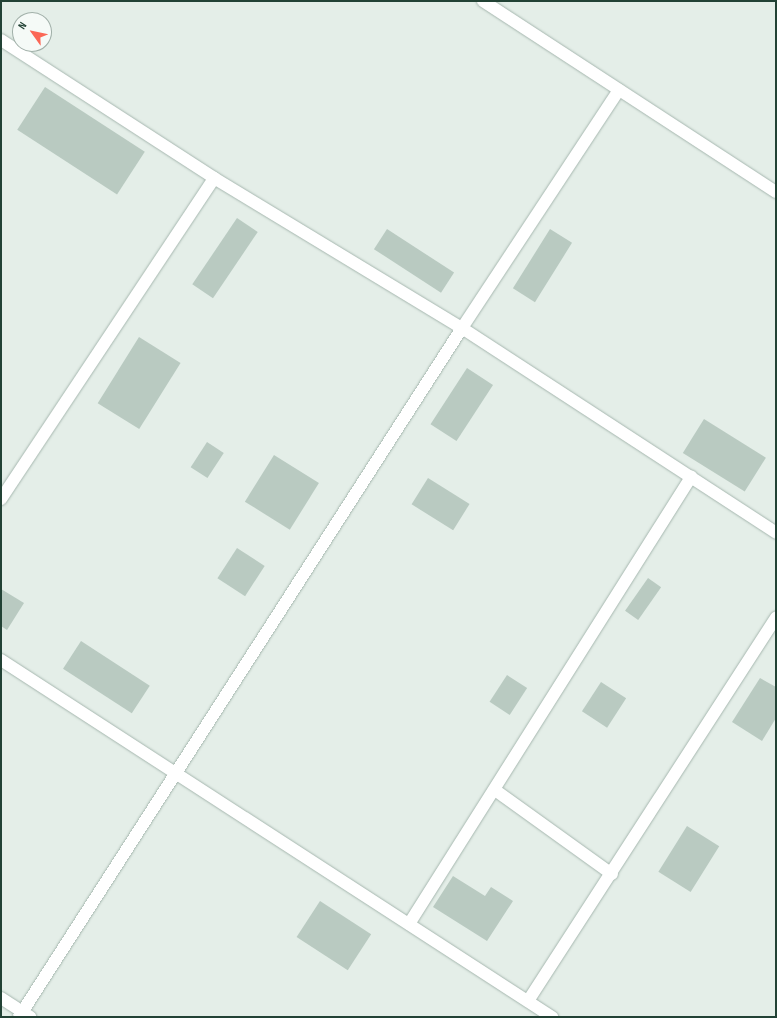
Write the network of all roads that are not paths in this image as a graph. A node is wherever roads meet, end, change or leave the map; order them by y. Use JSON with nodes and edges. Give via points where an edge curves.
{"nodes":[{"id":1,"x":483,"y":1,"type":"edge"},
{"id":2,"x":1,"y":40,"type":"edge"},
{"id":3,"x":619,"y":90,"type":"junction"},
{"id":4,"x":214,"y":178,"type":"junction"},
{"id":5,"x":776,"y":192,"type":"edge"},
{"id":6,"x":462,"y":328,"type":"junction"},
{"id":7,"x":691,"y":477,"type":"junction"},
{"id":8,"x":1,"y":499,"type":"edge"},
{"id":9,"x":776,"y":533,"type":"edge"},
{"id":10,"x":776,"y":617,"type":"edge"},
{"id":11,"x":1,"y":660,"type":"edge"},
{"id":12,"x":177,"y":774,"type":"junction"},
{"id":13,"x":494,"y":790,"type":"junction"},
{"id":14,"x":612,"y":874,"type":"junction"},
{"id":15,"x":408,"y":924,"type":"junction"},
{"id":16,"x":1,"y":998,"type":"edge"},
{"id":17,"x":528,"y":1001,"type":"junction"},
{"id":18,"x":24,"y":1015,"type":"edge"},
{"id":19,"x":552,"y":1017,"type":"edge"}],
"edges":[{"from":1,"to":3,"type":"street"},
{"from":2,"to":4,"type":"street"},
{"from":3,"to":5,"type":"street"},
{"from":3,"to":6,"type":"street"},
{"from":4,"to":6,"type":"street"},
{"from":4,"to":8,"type":"street"},
{"from":6,"to":7,"type":"street"},
{"from":6,"to":12,"type":"street"},
{"from":7,"to":9,"type":"street"},
{"from":7,"to":13,"type":"street"},
{"from":10,"to":14,"type":"street"},
{"from":11,"to":12,"type":"street"},
{"from":12,"to":15,"type":"street"},
{"from":12,"to":18,"type":"street"},
{"from":13,"to":14,"type":"street"},
{"from":13,"to":15,"type":"street"},
{"from":14,"to":17,"type":"street"},
{"from":15,"to":17,"type":"street"},
{"from":16,"to":18,"type":"street"},
{"from":17,"to":19,"type":"street"}]}
